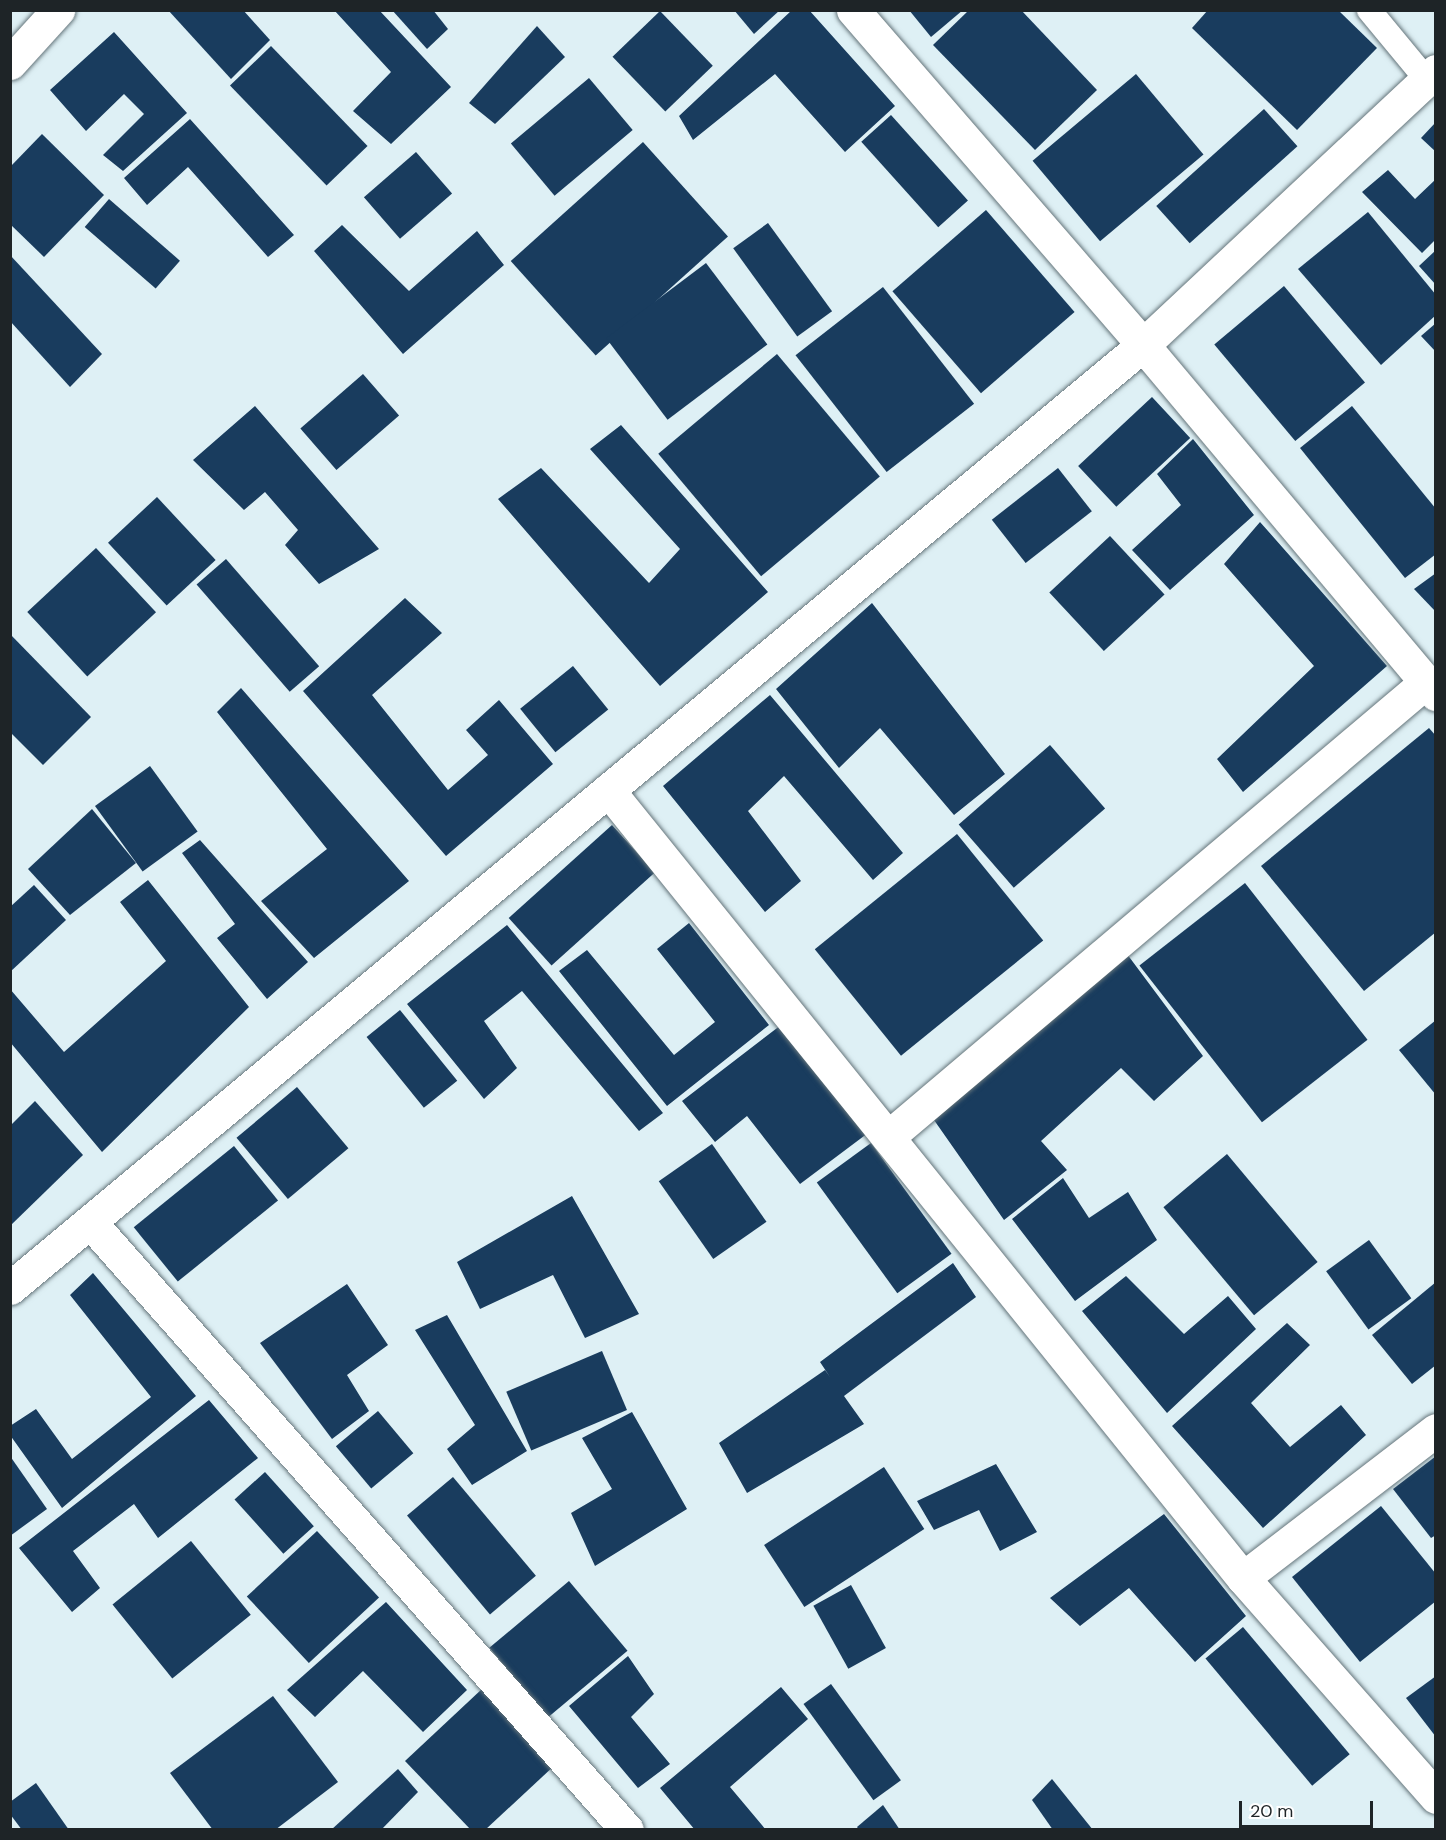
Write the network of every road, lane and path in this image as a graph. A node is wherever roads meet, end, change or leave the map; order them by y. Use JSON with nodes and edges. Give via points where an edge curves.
{"nodes":[{"id":1,"x":58,"y":10,"type":"edge"},
{"id":2,"x":853,"y":10,"type":"edge"},
{"id":3,"x":1369,"y":10,"type":"edge"},
{"id":4,"x":10,"y":63,"type":"edge"},
{"id":5,"x":1431,"y":75,"type":"edge"},
{"id":6,"x":1143,"y":345,"type":"junction"},
{"id":7,"x":1431,"y":688,"type":"edge"},
{"id":8,"x":608,"y":790,"type":"junction"},
{"id":9,"x":888,"y":1137,"type":"junction"},
{"id":10,"x":90,"y":1222,"type":"junction"},
{"id":11,"x":10,"y":1288,"type":"edge"},
{"id":12,"x":1436,"y":1430,"type":"edge"},
{"id":13,"x":1243,"y":1578,"type":"junction"},
{"id":14,"x":1436,"y":1797,"type":"edge"},
{"id":15,"x":627,"y":1830,"type":"edge"}],
"edges":[{"from":1,"to":4,"type":"street"},
{"from":2,"to":6,"type":"street"},
{"from":3,"to":5,"type":"lane"},
{"from":5,"to":6,"type":"street"},
{"from":6,"to":7,"type":"street"},
{"from":6,"to":8,"type":"street"},
{"from":7,"to":9,"type":"street"},
{"from":8,"to":9,"type":"street"},
{"from":8,"to":10,"type":"street"},
{"from":9,"to":13,"type":"street"},
{"from":10,"to":11,"type":"street"},
{"from":10,"to":15,"type":"street"},
{"from":12,"to":13,"type":"street"},
{"from":13,"to":14,"type":"street"}]}
